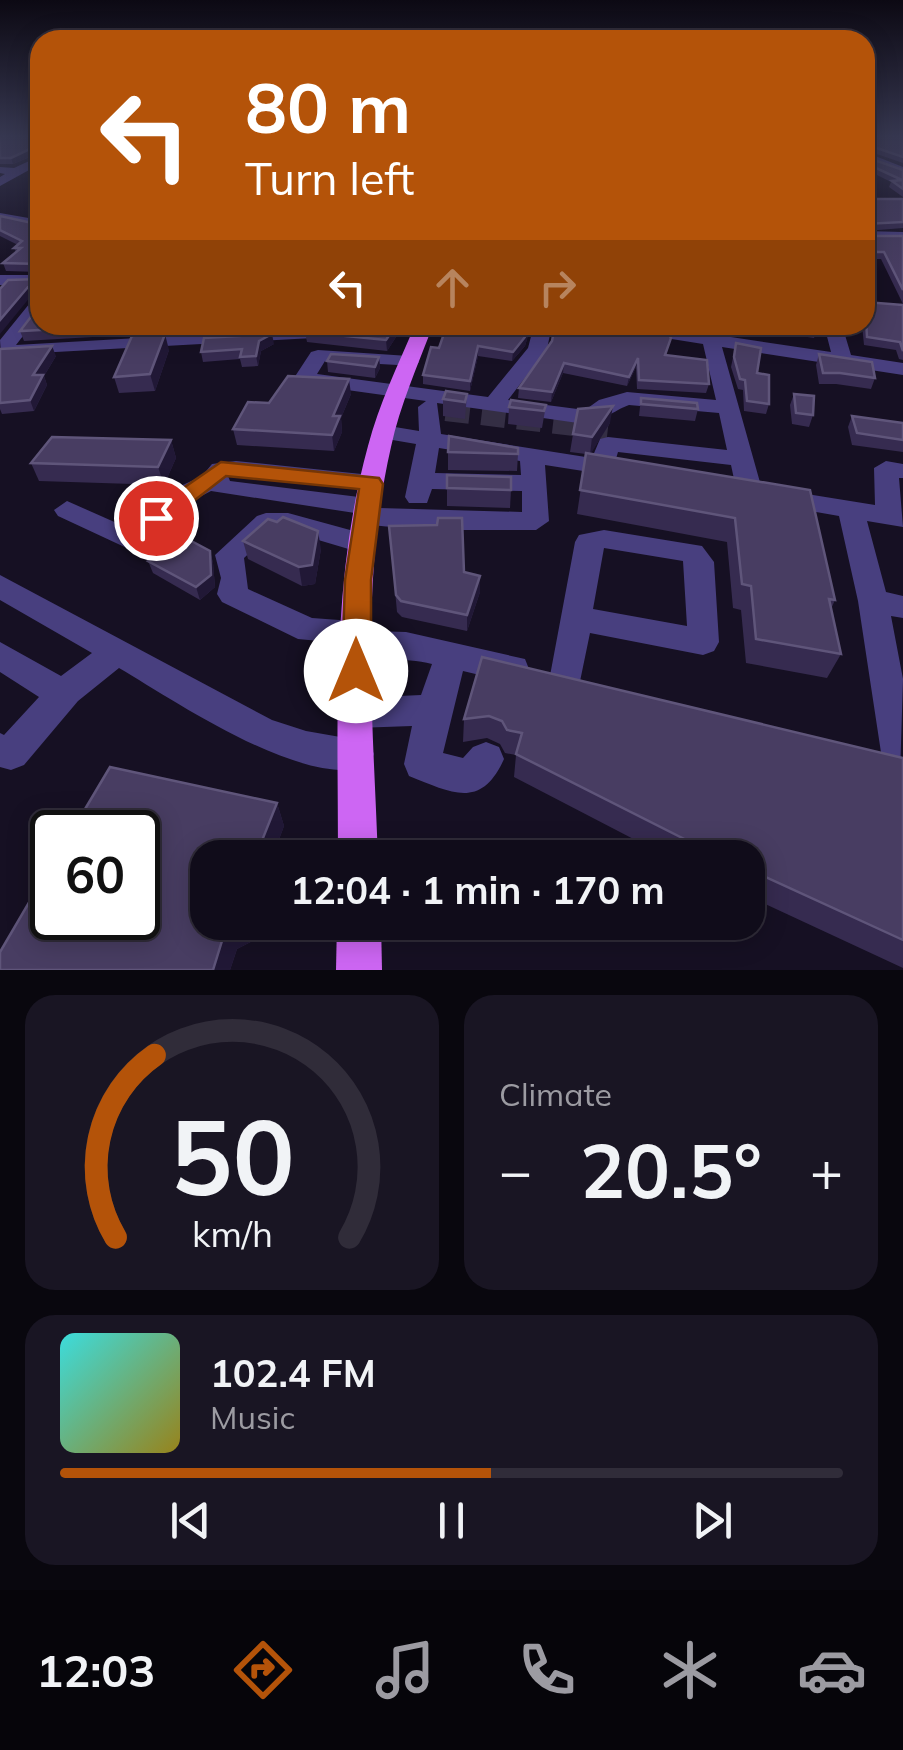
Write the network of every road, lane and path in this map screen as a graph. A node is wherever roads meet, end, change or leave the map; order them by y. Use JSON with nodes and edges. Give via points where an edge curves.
{"nodes":[{"id":1,"x":0,"y":217,"type":"edge"},
{"id":2,"x":30,"y":222,"type":"edge"},
{"id":3,"x":875,"y":235,"type":"edge"},
{"id":4,"x":903,"y":236,"type":"edge"},
{"id":5,"x":0,"y":280,"type":"edge"},
{"id":6,"x":30,"y":280,"type":"edge"},
{"id":7,"x":30,"y":316,"type":"edge"},
{"id":8,"x":267,"y":335,"type":"edge"},
{"id":9,"x":420,"y":335,"type":"edge"},
{"id":10,"x":540,"y":335,"type":"edge"},
{"id":11,"x":680,"y":335,"type":"edge"},
{"id":12,"x":836,"y":335,"type":"edge"},
{"id":13,"x":712,"y":340,"type":"junction"},
{"id":14,"x":842,"y":360,"type":"junction"},
{"id":15,"x":409,"y":362,"type":"junction"},
{"id":16,"x":903,"y":369,"type":"edge"},
{"id":17,"x":395,"y":398,"type":"junction"},
{"id":18,"x":492,"y":405,"type":"junction"},
{"id":19,"x":729,"y":408,"type":"junction"},
{"id":20,"x":434,"y":420,"type":"junction"},
{"id":21,"x":608,"y":428,"type":"tunnel mouth"},
{"id":22,"x":383,"y":432,"type":"junction"},
{"id":23,"x":557,"y":442,"type":"dead end"},
{"id":24,"x":739,"y":450,"type":"junction"},
{"id":25,"x":532,"y":454,"type":"junction"},
{"id":26,"x":602,"y":466,"type":"junction"},
{"id":27,"x":903,"y":471,"type":"edge"},
{"id":28,"x":642,"y":474,"type":"edge"},
{"id":29,"x":421,"y":481,"type":"junction"},
{"id":30,"x":534,"y":483,"type":"junction"},
{"id":31,"x":714,"y":486,"type":"edge"},
{"id":32,"x":750,"y":492,"type":"junction"},
{"id":33,"x":67,"y":510,"type":"dead end"},
{"id":34,"x":851,"y":510,"type":"junction"},
{"id":35,"x":367,"y":512,"type":"junction"},
{"id":36,"x":415,"y":517,"type":"junction"},
{"id":37,"x":896,"y":517,"type":"edge"},
{"id":38,"x":0,"y":586,"type":"edge"},
{"id":39,"x":888,"y":604,"type":"edge"},
{"id":40,"x":576,"y":618,"type":"junction"},
{"id":41,"x":356,"y":637,"type":"junction"},
{"id":42,"x":115,"y":653,"type":"junction"},
{"id":43,"x":0,"y":654,"type":"edge"},
{"id":44,"x":452,"y":654,"type":"junction"},
{"id":45,"x":566,"y":682,"type":"junction"},
{"id":46,"x":66,"y":690,"type":"junction"},
{"id":47,"x":603,"y":690,"type":"edge"},
{"id":48,"x":433,"y":710,"type":"junction"},
{"id":49,"x":356,"y":713,"type":"junction"},
{"id":50,"x":863,"y":750,"type":"edge"},
{"id":51,"x":356,"y":754,"type":"junction"},
{"id":52,"x":4,"y":757,"type":"edge"},
{"id":53,"x":486,"y":759,"type":"dead end"},
{"id":54,"x":902,"y":759,"type":"edge"},
{"id":55,"x":358,"y":840,"type":"edge"},
{"id":56,"x":359,"y":940,"type":"edge"},
{"id":57,"x":359,"y":970,"type":"edge"}],
"edges":[{"from":1,"to":2,"type":"street"},
{"from":3,"to":4,"type":"street"},
{"from":5,"to":6,"type":"street"},
{"from":7,"to":8,"type":"street","via":[[6,350]]},
{"from":9,"to":15,"type":"main road"},
{"from":10,"to":18,"type":"street"},
{"from":11,"to":13,"type":"street"},
{"from":12,"to":14,"type":"street"},
{"from":13,"to":14,"type":"street"},
{"from":13,"to":19,"type":"street"},
{"from":14,"to":16,"type":"street"},
{"from":15,"to":17,"type":"main road"},
{"from":15,"to":17,"type":"street","via":[[324,355],[304,378]]},
{"from":17,"to":18,"type":"street"},
{"from":17,"to":20,"type":"street"},
{"from":17,"to":22,"type":"main road"},
{"from":18,"to":19,"type":"street","via":[[585,417],[627,398]]},
{"from":19,"to":24,"type":"street"},
{"from":20,"to":22,"type":"street"},
{"from":20,"to":23,"type":"street"},
{"from":20,"to":25,"type":"street"},
{"from":20,"to":29,"type":"street"},
{"from":21,"to":24,"type":"street"},
{"from":22,"to":35,"type":"main road"},
{"from":24,"to":26,"type":"street","via":[[608,444]]},
{"from":24,"to":32,"type":"street"},
{"from":25,"to":26,"type":"street"},
{"from":25,"to":30,"type":"street"},
{"from":26,"to":28,"type":"street"},
{"from":27,"to":37,"type":"street","via":[[886,468]]},
{"from":29,"to":30,"type":"street"},
{"from":29,"to":36,"type":"street"},
{"from":30,"to":36,"type":"street","via":[[536,521]]},
{"from":31,"to":32,"type":"street"},
{"from":32,"to":34,"type":"street"},
{"from":33,"to":35,"type":"street","via":[[131,541],[181,496],[210,481]]},
{"from":34,"to":37,"type":"street"},
{"from":34,"to":39,"type":"street"},
{"from":35,"to":36,"type":"street"},
{"from":35,"to":41,"type":"main road"},
{"from":35,"to":41,"type":"street","via":[[266,522],[229,555],[232,594],[309,630]]},
{"from":38,"to":42,"type":"street"},
{"from":39,"to":54,"type":"street"},
{"from":40,"to":40,"type":"street","via":[[589,542],[596,538],[692,553],[700,562],[703,642]]},
{"from":40,"to":45,"type":"street"},
{"from":41,"to":44,"type":"street"},
{"from":41,"to":49,"type":"main road"},
{"from":42,"to":46,"type":"street"},
{"from":42,"to":51,"type":"street","via":[[261,732],[306,748]]},
{"from":43,"to":46,"type":"street","via":[[58,692]]},
{"from":44,"to":45,"type":"street"},
{"from":44,"to":48,"type":"street"},
{"from":45,"to":47,"type":"street"},
{"from":46,"to":52,"type":"street"},
{"from":48,"to":49,"type":"street"},
{"from":48,"to":53,"type":"street","via":[[422,764],[470,778]]},
{"from":49,"to":51,"type":"main road"},
{"from":50,"to":54,"type":"street"},
{"from":51,"to":55,"type":"main road"},
{"from":56,"to":57,"type":"main road"}]}
